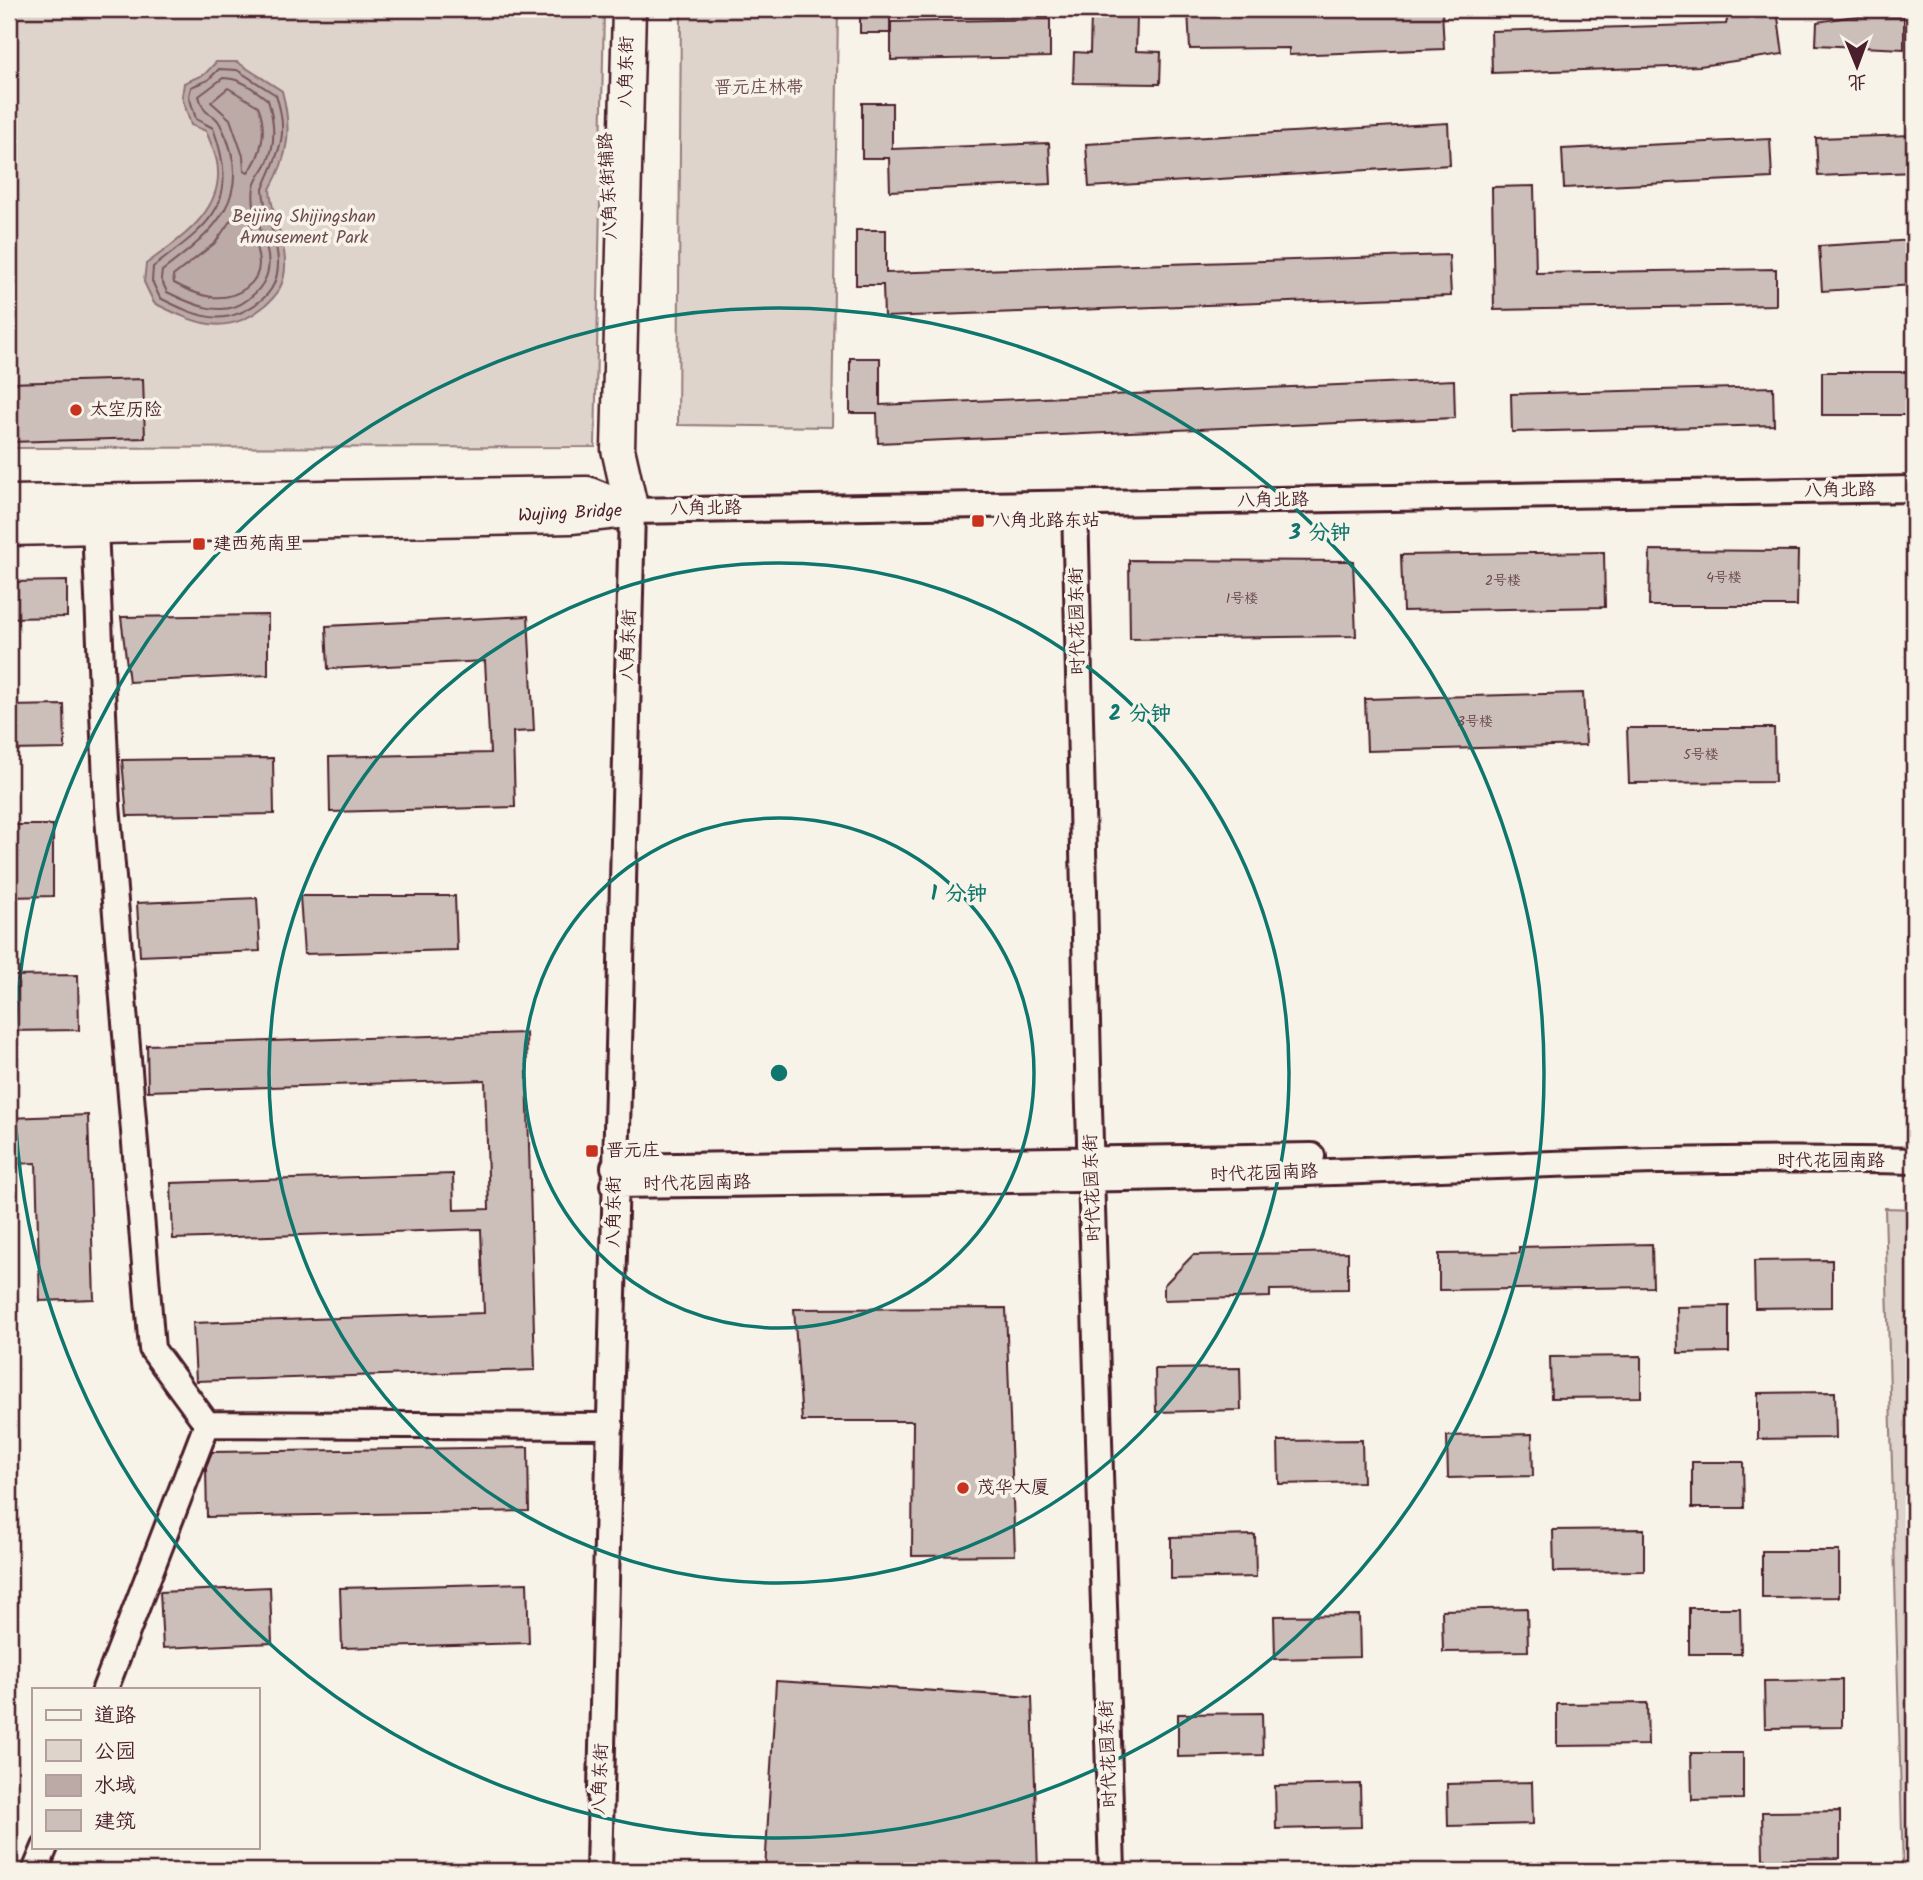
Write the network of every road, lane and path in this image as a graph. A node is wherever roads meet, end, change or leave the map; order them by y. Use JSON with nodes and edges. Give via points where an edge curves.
{"nodes":[{"id":1,"x":609,"y":9,"type":"edge"},
{"id":2,"x":629,"y":9,"type":"edge"},
{"id":3,"x":648,"y":9,"type":"edge"},
{"id":4,"x":621,"y":320,"type":"junction"},
{"id":5,"x":1914,"y":489,"type":"edge"},
{"id":6,"x":9,"y":502,"type":"edge"},
{"id":7,"x":1075,"y":504,"type":"junction"},
{"id":8,"x":632,"y":511,"type":"junction"},
{"id":9,"x":95,"y":527,"type":"junction"},
{"id":10,"x":9,"y":529,"type":"edge"},
{"id":11,"x":1914,"y":1145,"type":"edge"},
{"id":12,"x":1914,"y":1161,"type":"edge"},
{"id":13,"x":1093,"y":1170,"type":"junction"},
{"id":14,"x":614,"y":1176,"type":"junction"},
{"id":15,"x":207,"y":1424,"type":"junction"},
{"id":16,"x":611,"y":1426,"type":"junction"},
{"id":17,"x":104,"y":1688,"type":"edge"},
{"id":18,"x":45,"y":1848,"type":"edge"},
{"id":19,"x":35,"y":1871,"type":"edge"},
{"id":20,"x":599,"y":1871,"type":"edge"},
{"id":21,"x":1112,"y":1871,"type":"edge"}],
"edges":[{"from":1,"to":4,"type":"main road","name":"八角东街辅路","via":[[607,204]]},
{"from":2,"to":4,"type":"main road","name":"八角东街"},
{"from":3,"to":8,"type":"main road","name":"八角东街"},
{"from":4,"to":8,"type":"main road","name":"八角东街","via":[[618,449]]},
{"from":5,"to":7,"type":"street","name":"八角北路"},
{"from":6,"to":8,"type":"main road","name":"Wujing Bridge","via":[[587,493]]},
{"from":7,"to":8,"type":"street","name":"八角北路"},
{"from":7,"to":13,"type":"street","name":"时代花园东街"},
{"from":8,"to":9,"type":"main road","name":"Wujing Bridge","via":[[572,517]]},
{"from":8,"to":14,"type":"street","name":"八角东街"},
{"from":9,"to":10,"type":"main road","name":"Wujing Bridge"},
{"from":9,"to":15,"type":"street","via":[[107,805],[152,1349]]},
{"from":11,"to":13,"type":"street","name":"时代花园南路"},
{"from":12,"to":13,"type":"street","name":"时代花园南路"},
{"from":13,"to":14,"type":"street","name":"时代花园南路"},
{"from":13,"to":21,"type":"street","name":"时代花园东街"},
{"from":14,"to":16,"type":"street","name":"八角东街"},
{"from":15,"to":16,"type":"street"},
{"from":15,"to":17,"type":"street"},
{"from":16,"to":20,"type":"street","name":"八角东街"},
{"from":18,"to":19,"type":"street"}]}
